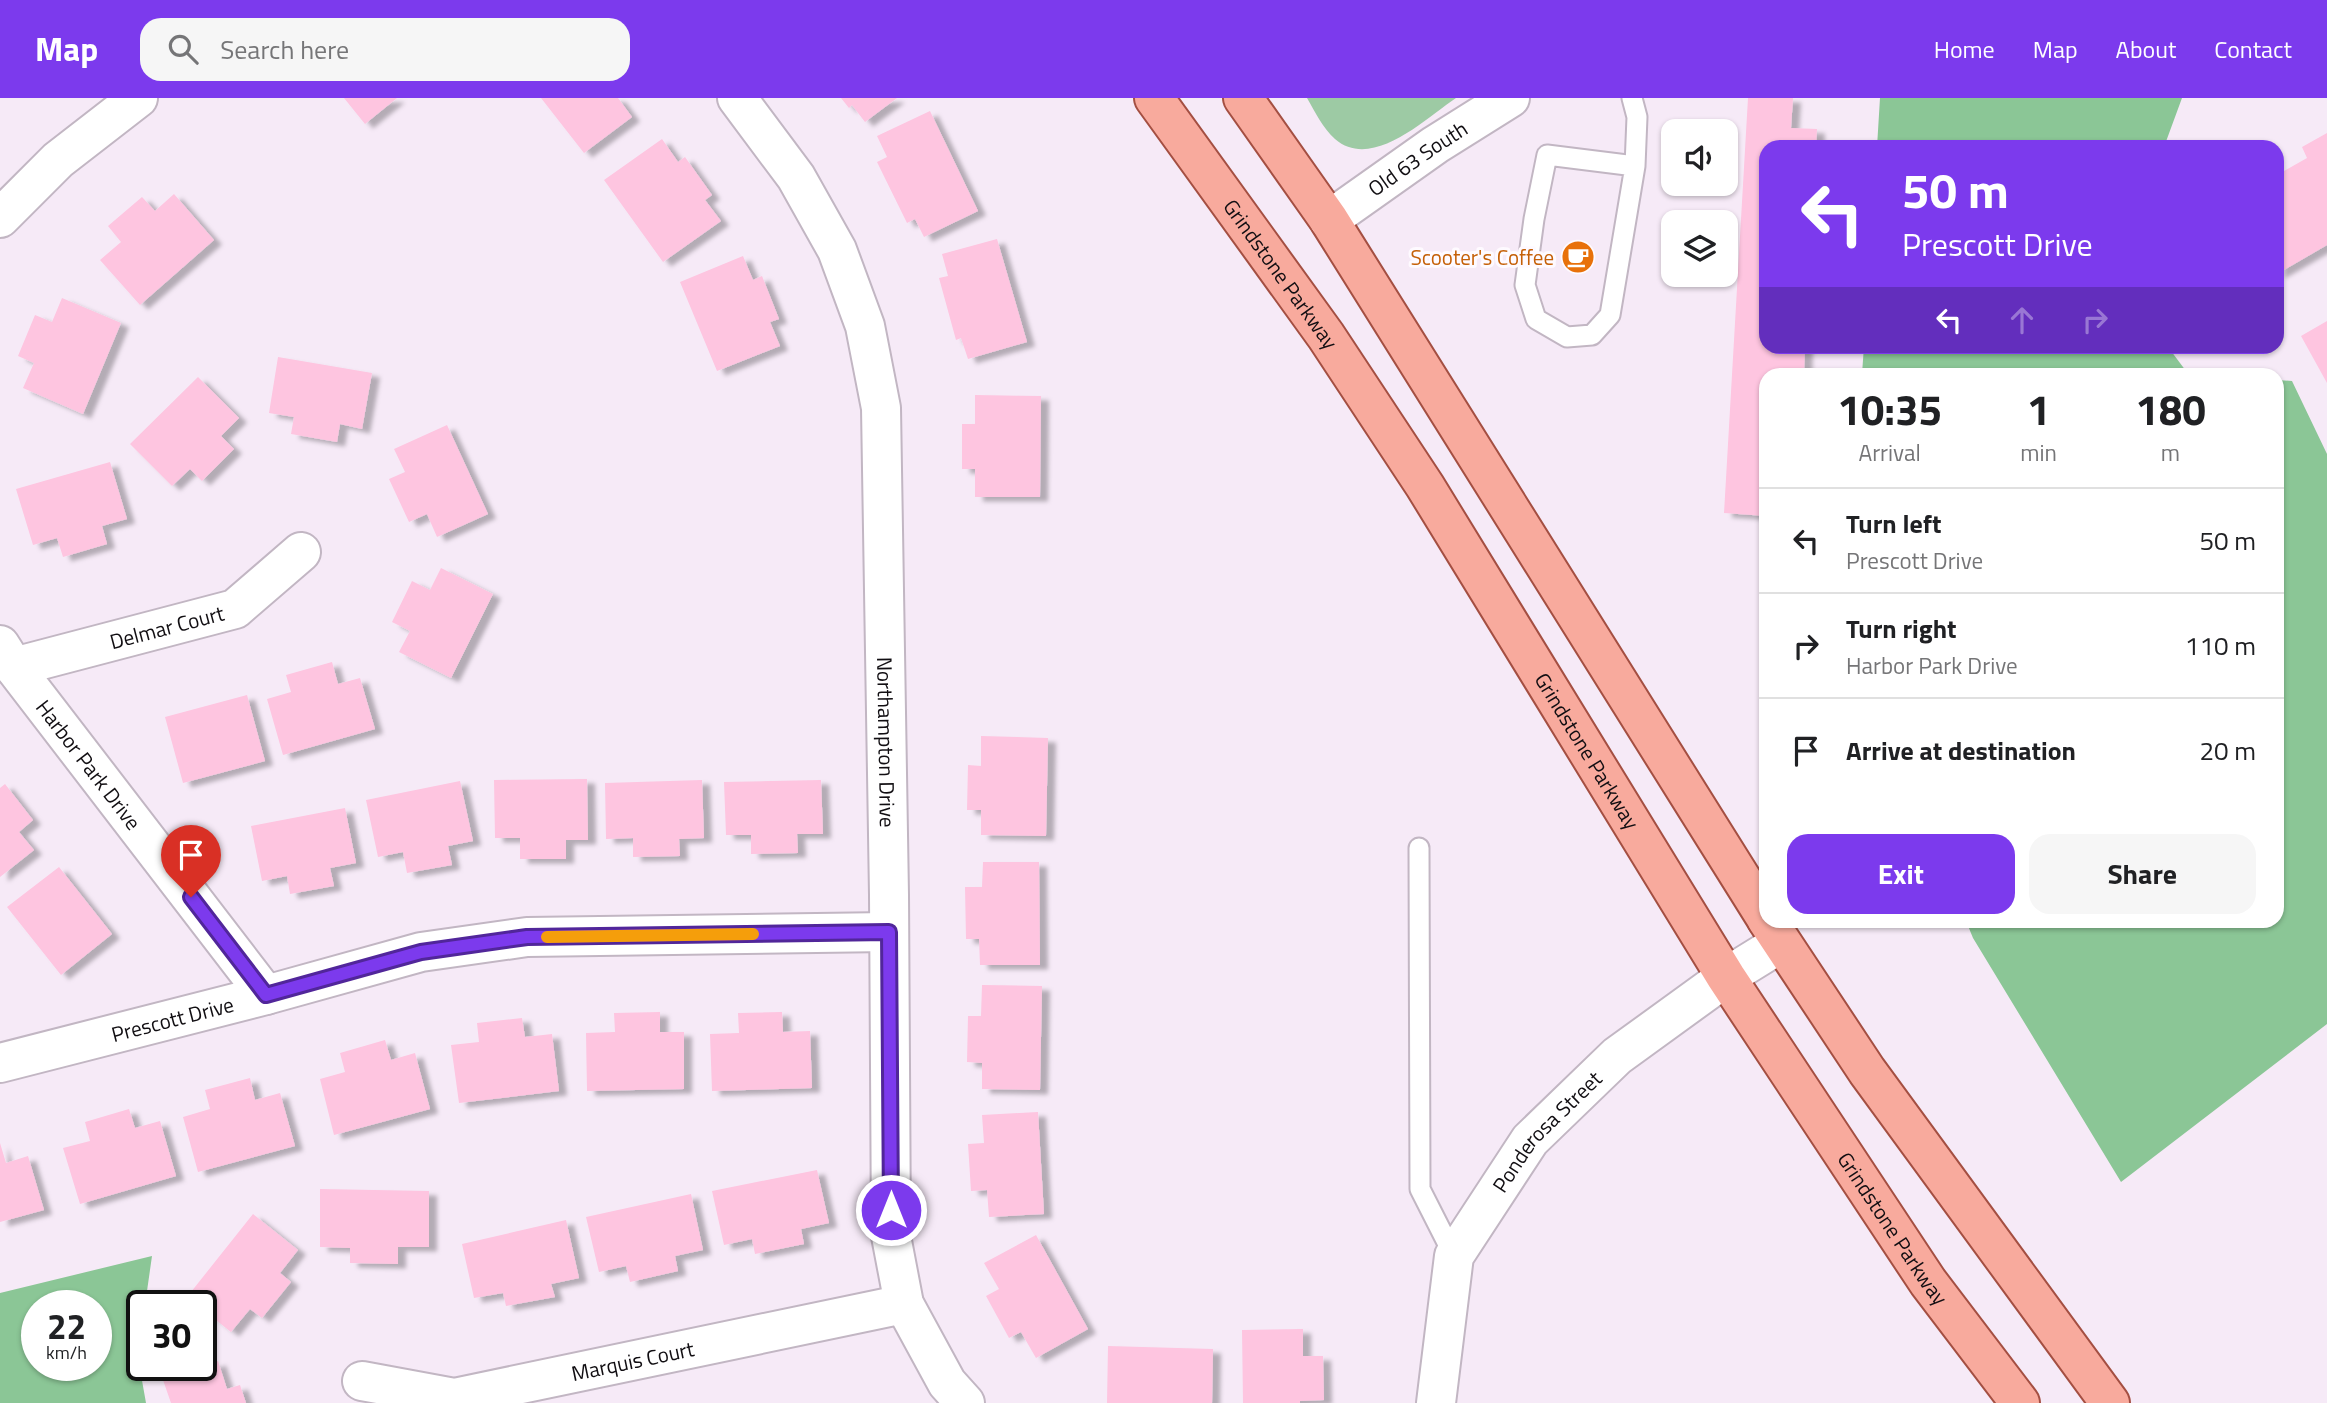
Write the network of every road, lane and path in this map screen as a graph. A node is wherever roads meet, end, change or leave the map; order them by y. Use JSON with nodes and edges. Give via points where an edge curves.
{"nodes":[{"id":1,"x":138,"y":98,"type":"edge"},
{"id":2,"x":737,"y":98,"type":"edge"},
{"id":3,"x":1154,"y":98,"type":"edge"},
{"id":4,"x":1243,"y":98,"type":"edge"},
{"id":5,"x":1510,"y":98,"type":"edge"},
{"id":6,"x":1632,"y":98,"type":"edge"},
{"id":7,"x":1635,"y":166,"type":"junction"},
{"id":8,"x":0,"y":218,"type":"edge"},
{"id":9,"x":1329,"y":220,"type":"junction"},
{"id":10,"x":301,"y":552,"type":"dead end"},
{"id":11,"x":7,"y":656,"type":"edge"},
{"id":12,"x":1419,"y":848,"type":"dead end"},
{"id":13,"x":1759,"y":908,"type":"edge"},
{"id":14,"x":1770,"y":928,"type":"edge"},
{"id":15,"x":1772,"y":928,"type":"edge"},
{"id":16,"x":889,"y":932,"type":"junction"},
{"id":17,"x":1726,"y":977,"type":"junction"},
{"id":18,"x":266,"y":995,"type":"junction"},
{"id":19,"x":0,"y":1063,"type":"edge"},
{"id":20,"x":1454,"y":1256,"type":"junction"},
{"id":21,"x":904,"y":1304,"type":"junction"},
{"id":22,"x":369,"y":1392,"type":"edge"},
{"id":23,"x":965,"y":1403,"type":"edge"},
{"id":24,"x":1436,"y":1403,"type":"edge"},
{"id":25,"x":2020,"y":1403,"type":"edge"},
{"id":26,"x":2110,"y":1403,"type":"edge"}],
"edges":[{"from":1,"to":8,"type":"street","via":[[58,160]]},
{"from":2,"to":16,"type":"street","name":"Northampton Drive","via":[[796,177],[837,250],[865,326],[881,408]]},
{"from":3,"to":17,"type":"main road","name":"Grindstone Parkway","via":[[1326,336],[1425,486]]},
{"from":4,"to":9,"type":"main road"},
{"from":5,"to":9,"type":"street","name":"Old 63 South"},
{"from":6,"to":7,"type":"lane","via":[[1637,117]]},
{"from":7,"to":7,"type":"lane","via":[[1610,316],[1592,335],[1567,337],[1536,319],[1525,285],[1547,155]]},
{"from":9,"to":13,"type":"main road"},
{"from":10,"to":11,"type":"street","name":"Delmar Court","via":[[235,609]]},
{"from":11,"to":18,"type":"street","name":"Harbor Park Drive"},
{"from":12,"to":20,"type":"lane","via":[[1420,1189]]},
{"from":14,"to":17,"type":"street","name":"Ponderosa Street"},
{"from":15,"to":26,"type":"main road","via":[[1867,1070]]},
{"from":16,"to":18,"type":"street","name":"Prescott Drive","via":[[527,937],[421,952]]},
{"from":16,"to":21,"type":"street","name":"Northampton Drive","via":[[891,1236]]},
{"from":17,"to":20,"type":"street","name":"Ponderosa Street","via":[[1617,1056],[1530,1140]]},
{"from":17,"to":25,"type":"main road","name":"Grindstone Parkway","via":[[1928,1282]]},
{"from":18,"to":19,"type":"street","name":"Prescott Drive"},
{"from":20,"to":24,"type":"street","name":"Ponderosa Street"},
{"from":21,"to":22,"type":"street","name":"Marquis Court","via":[[454,1398]]},
{"from":21,"to":23,"type":"street","name":"Northampton Drive","via":[[947,1383]]}]}
